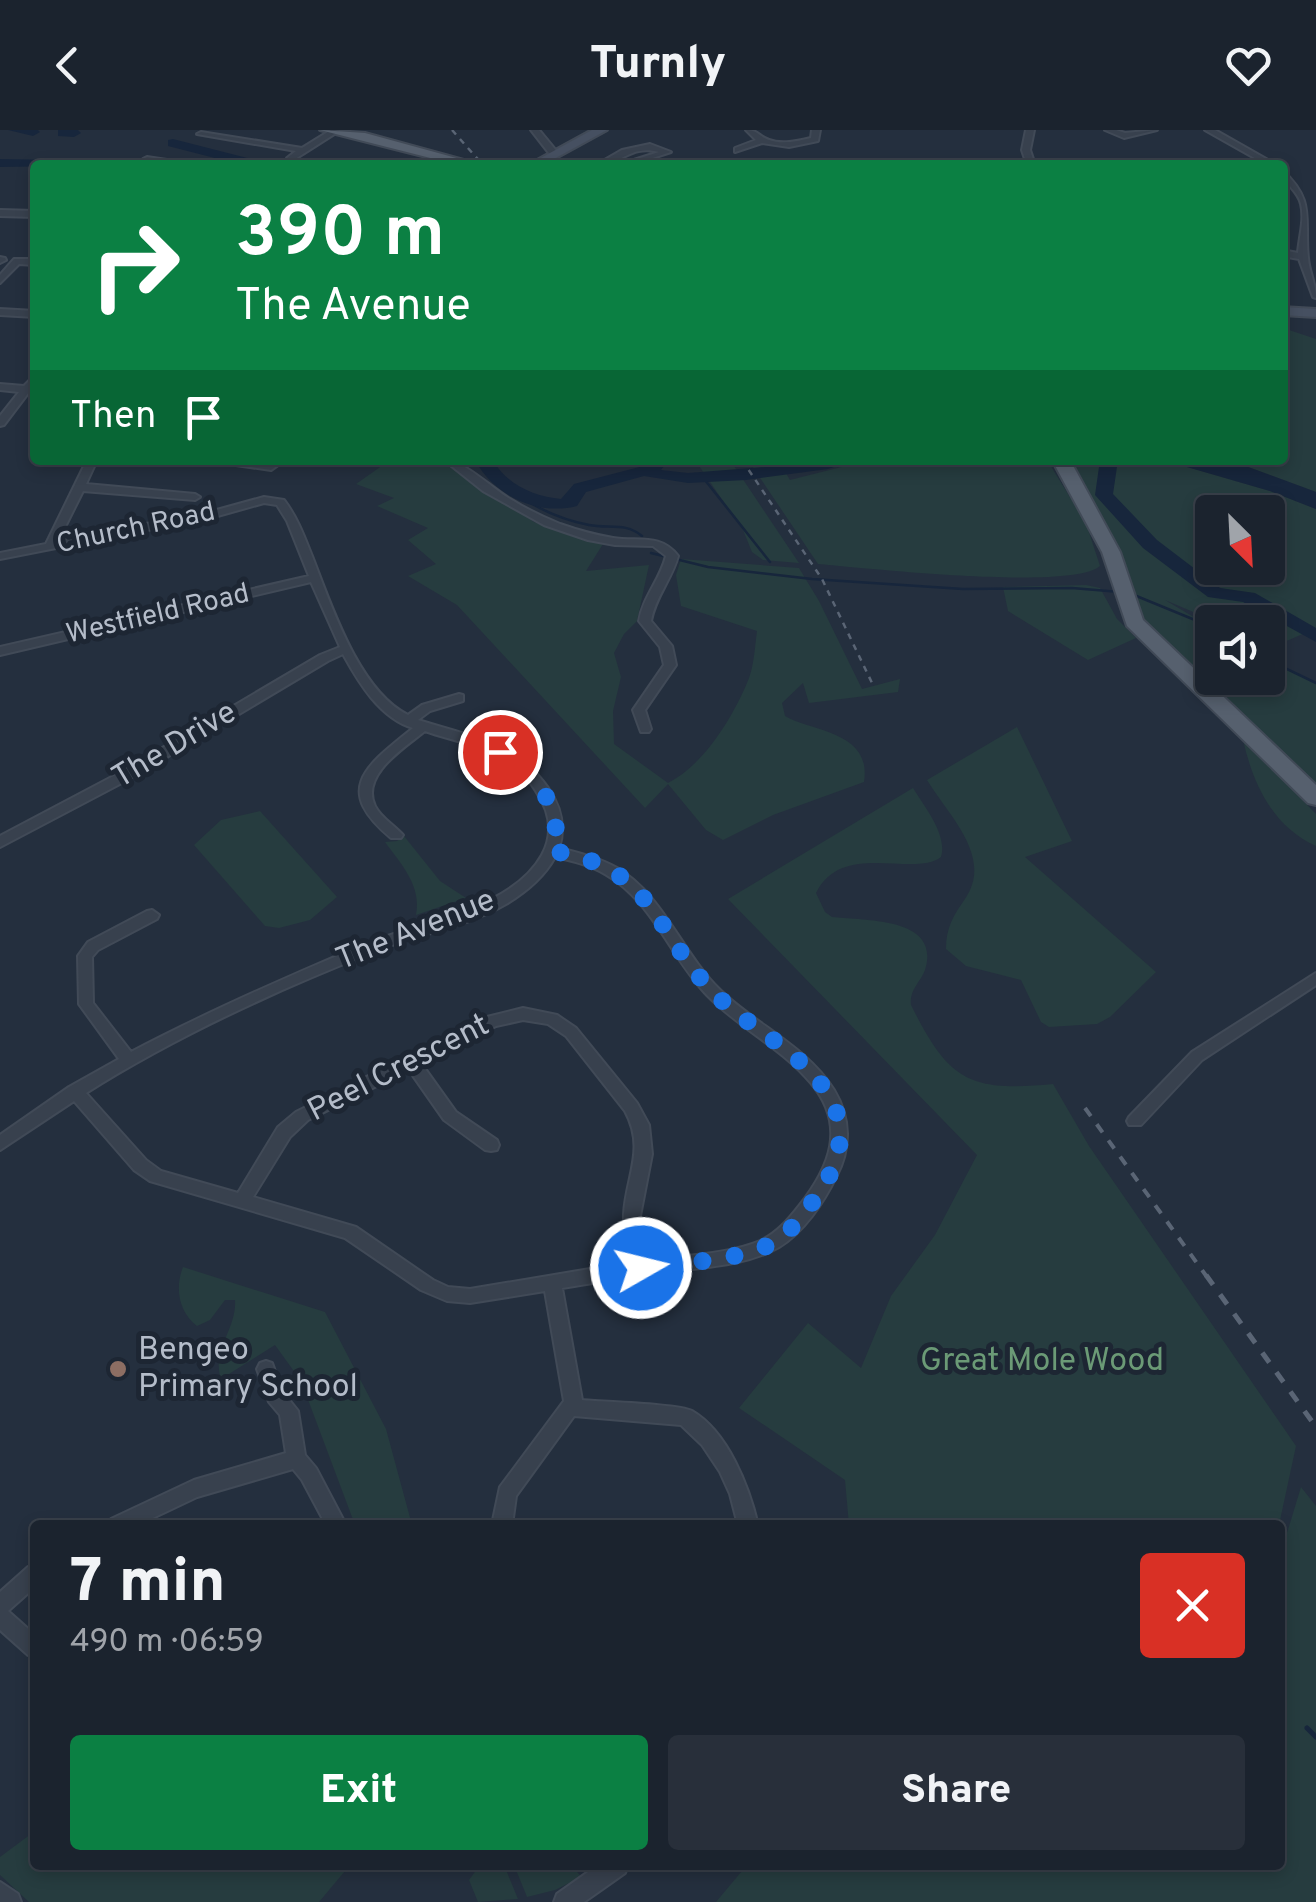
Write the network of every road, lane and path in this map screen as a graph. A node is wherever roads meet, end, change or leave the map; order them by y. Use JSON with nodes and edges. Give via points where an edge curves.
{"nodes":[{"id":1,"x":327,"y":130,"type":"edge"},
{"id":2,"x":535,"y":130,"type":"edge"},
{"id":3,"x":601,"y":130,"type":"edge"},
{"id":4,"x":750,"y":130,"type":"edge"},
{"id":5,"x":816,"y":130,"type":"edge"},
{"id":6,"x":1030,"y":130,"type":"edge"},
{"id":7,"x":1109,"y":130,"type":"edge"},
{"id":8,"x":1153,"y":130,"type":"edge"},
{"id":9,"x":1210,"y":130,"type":"edge"},
{"id":10,"x":346,"y":132,"type":"edge"},
{"id":11,"x":201,"y":134,"type":"dead end"},
{"id":12,"x":760,"y":141,"type":"junction"},
{"id":13,"x":302,"y":150,"type":"junction"},
{"id":14,"x":738,"y":150,"type":"dead end"},
{"id":15,"x":555,"y":155,"type":"junction"},
{"id":16,"x":148,"y":158,"type":"dead end"},
{"id":17,"x":160,"y":160,"type":"edge"},
{"id":18,"x":294,"y":160,"type":"edge"},
{"id":19,"x":431,"y":160,"type":"edge"},
{"id":20,"x":544,"y":160,"type":"edge"},
{"id":21,"x":609,"y":160,"type":"edge"},
{"id":22,"x":639,"y":160,"type":"edge"},
{"id":23,"x":1030,"y":160,"type":"edge"},
{"id":24,"x":1264,"y":160,"type":"edge"},
{"id":25,"x":1288,"y":179,"type":"edge"},
{"id":26,"x":1300,"y":192,"type":"junction"},
{"id":27,"x":1316,"y":192,"type":"edge"},
{"id":28,"x":0,"y":212,"type":"edge"},
{"id":29,"x":30,"y":214,"type":"edge"},
{"id":30,"x":1288,"y":254,"type":"edge"},
{"id":31,"x":1304,"y":257,"type":"junction"},
{"id":32,"x":30,"y":262,"type":"edge"},
{"id":33,"x":0,"y":280,"type":"edge"},
{"id":34,"x":1313,"y":283,"type":"edge"},
{"id":35,"x":1316,"y":295,"type":"edge"},
{"id":36,"x":0,"y":312,"type":"edge"},
{"id":37,"x":1288,"y":312,"type":"edge"},
{"id":38,"x":30,"y":314,"type":"edge"},
{"id":39,"x":1316,"y":314,"type":"edge"},
{"id":40,"x":0,"y":387,"type":"edge"},
{"id":41,"x":30,"y":390,"type":"edge"},
{"id":42,"x":30,"y":392,"type":"edge"},
{"id":43,"x":0,"y":423,"type":"edge"},
{"id":44,"x":90,"y":465,"type":"edge"},
{"id":45,"x":457,"y":465,"type":"edge"},
{"id":46,"x":1063,"y":465,"type":"edge"},
{"id":47,"x":79,"y":487,"type":"junction"},
{"id":48,"x":195,"y":497,"type":"dead end"},
{"id":49,"x":50,"y":546,"type":"junction"},
{"id":50,"x":0,"y":556,"type":"edge"},
{"id":51,"x":316,"y":578,"type":"junction"},
{"id":52,"x":347,"y":648,"type":"junction"},
{"id":53,"x":0,"y":651,"type":"edge"},
{"id":54,"x":458,"y":698,"type":"dead end"},
{"id":55,"x":416,"y":724,"type":"junction"},
{"id":56,"x":645,"y":729,"type":"dead end"},
{"id":57,"x":1316,"y":798,"type":"edge"},
{"id":58,"x":396,"y":835,"type":"dead end"},
{"id":59,"x":0,"y":842,"type":"edge"},
{"id":60,"x":552,"y":851,"type":"junction"},
{"id":61,"x":152,"y":916,"type":"dead end"},
{"id":62,"x":1316,"y":978,"type":"edge"},
{"id":63,"x":129,"y":1060,"type":"junction"},
{"id":64,"x":411,"y":1061,"type":"junction"},
{"id":65,"x":76,"y":1091,"type":"junction"},
{"id":66,"x":1135,"y":1122,"type":"dead end"},
{"id":67,"x":0,"y":1144,"type":"edge"},
{"id":68,"x":491,"y":1146,"type":"dead end"},
{"id":69,"x":242,"y":1201,"type":"junction"},
{"id":70,"x":641,"y":1268,"type":"junction"},
{"id":71,"x":552,"y":1282,"type":"junction"},
{"id":72,"x":266,"y":1368,"type":"dead end"},
{"id":73,"x":572,"y":1408,"type":"junction"},
{"id":74,"x":296,"y":1460,"type":"junction"},
{"id":75,"x":142,"y":1520,"type":"edge"},
{"id":76,"x":333,"y":1520,"type":"edge"},
{"id":77,"x":503,"y":1520,"type":"edge"},
{"id":78,"x":747,"y":1520,"type":"edge"},
{"id":79,"x":30,"y":1579,"type":"edge"},
{"id":80,"x":0,"y":1606,"type":"edge"},
{"id":81,"x":0,"y":1617,"type":"edge"},
{"id":82,"x":30,"y":1644,"type":"edge"},
{"id":83,"x":609,"y":1870,"type":"edge"},
{"id":84,"x":0,"y":1893,"type":"edge"},
{"id":85,"x":10,"y":1902,"type":"edge"},
{"id":86,"x":565,"y":1902,"type":"edge"}],
"edges":[{"from":1,"to":10,"type":"main road"},
{"from":2,"to":15,"type":"street"},
{"from":3,"to":15,"type":"main road"},
{"from":4,"to":12,"type":"street"},
{"from":5,"to":12,"type":"street","via":[[816,139],[798,144]]},
{"from":6,"to":23,"type":"street"},
{"from":7,"to":8,"type":"street","via":[[1124,136]]},
{"from":9,"to":24,"type":"street"},
{"from":10,"to":13,"type":"street"},
{"from":10,"to":19,"type":"main road","via":[[407,146]]},
{"from":11,"to":13,"type":"street"},
{"from":12,"to":14,"type":"street"},
{"from":13,"to":18,"type":"street"},
{"from":15,"to":20,"type":"main road"},
{"from":16,"to":17,"type":"street"},
{"from":21,"to":22,"type":"street","via":[[631,148],[666,152]]},
{"from":25,"to":26,"type":"street"},
{"from":26,"to":27,"type":"street"},
{"from":26,"to":31,"type":"street","via":[[1309,214]]},
{"from":28,"to":29,"type":"street"},
{"from":30,"to":31,"type":"street"},
{"from":31,"to":34,"type":"street"},
{"from":32,"to":33,"type":"street","via":[[17,261]]},
{"from":34,"to":35,"type":"street"},
{"from":36,"to":38,"type":"street"},
{"from":37,"to":39,"type":"main road"},
{"from":40,"to":41,"type":"street"},
{"from":42,"to":43,"type":"street"},
{"from":44,"to":47,"type":"street"},
{"from":45,"to":56,"type":"street","via":[[530,517],[616,543],[668,548],[670,565],[645,614],[671,658],[639,710]]},
{"from":46,"to":57,"type":"main road","via":[[1104,538],[1134,622]]},
{"from":47,"to":48,"type":"street"},
{"from":47,"to":49,"type":"street"},
{"from":49,"to":50,"type":"street","name":"Church Road"},
{"from":49,"to":51,"type":"street","name":"Church Road","via":[[272,500],[286,508]]},
{"from":51,"to":52,"type":"street"},
{"from":51,"to":53,"type":"street","name":"Westfield Road"},
{"from":52,"to":55,"type":"street","via":[[384,706]]},
{"from":52,"to":59,"type":"street","name":"The Drive"},
{"from":54,"to":55,"type":"street","via":[[426,708]]},
{"from":55,"to":58,"type":"street","via":[[364,788],[364,804]]},
{"from":55,"to":60,"type":"street","via":[[485,743],[526,772],[554,812]]},
{"from":60,"to":63,"type":"street","name":"The Avenue","via":[[531,879],[487,907],[368,948]]},
{"from":60,"to":70,"type":"street","via":[[607,867],[641,892],[710,989],[818,1080],[839,1124],[840,1151],[830,1178],[778,1240],[757,1250]]},
{"from":61,"to":63,"type":"street","via":[[85,956],[84,1000]]},
{"from":62,"to":66,"type":"street","via":[[1197,1056]]},
{"from":63,"to":65,"type":"street","name":"The Avenue"},
{"from":64,"to":68,"type":"street","via":[[450,1116]]},
{"from":64,"to":69,"type":"street","name":"Peel Crescent","via":[[302,1116],[284,1132]]},
{"from":64,"to":70,"type":"street","name":"Peel Crescent","via":[[513,1015],[544,1016],[570,1032],[641,1124],[644,1154],[632,1216]]},
{"from":65,"to":67,"type":"street","name":"The Avenue"},
{"from":65,"to":69,"type":"street","via":[[147,1172]]},
{"from":69,"to":71,"type":"street","via":[[350,1232],[447,1294]]},
{"from":70,"to":71,"type":"street"},
{"from":71,"to":73,"type":"street"},
{"from":72,"to":74,"type":"street","via":[[274,1396],[289,1411]]},
{"from":73,"to":77,"type":"street","via":[[508,1493]]},
{"from":73,"to":78,"type":"street","via":[[685,1417],[725,1462]]},
{"from":74,"to":75,"type":"street","via":[[194,1488]]},
{"from":74,"to":76,"type":"street"},
{"from":79,"to":80,"type":"street"},
{"from":81,"to":82,"type":"street"},
{"from":83,"to":86,"type":"street"},
{"from":84,"to":85,"type":"street"}]}
